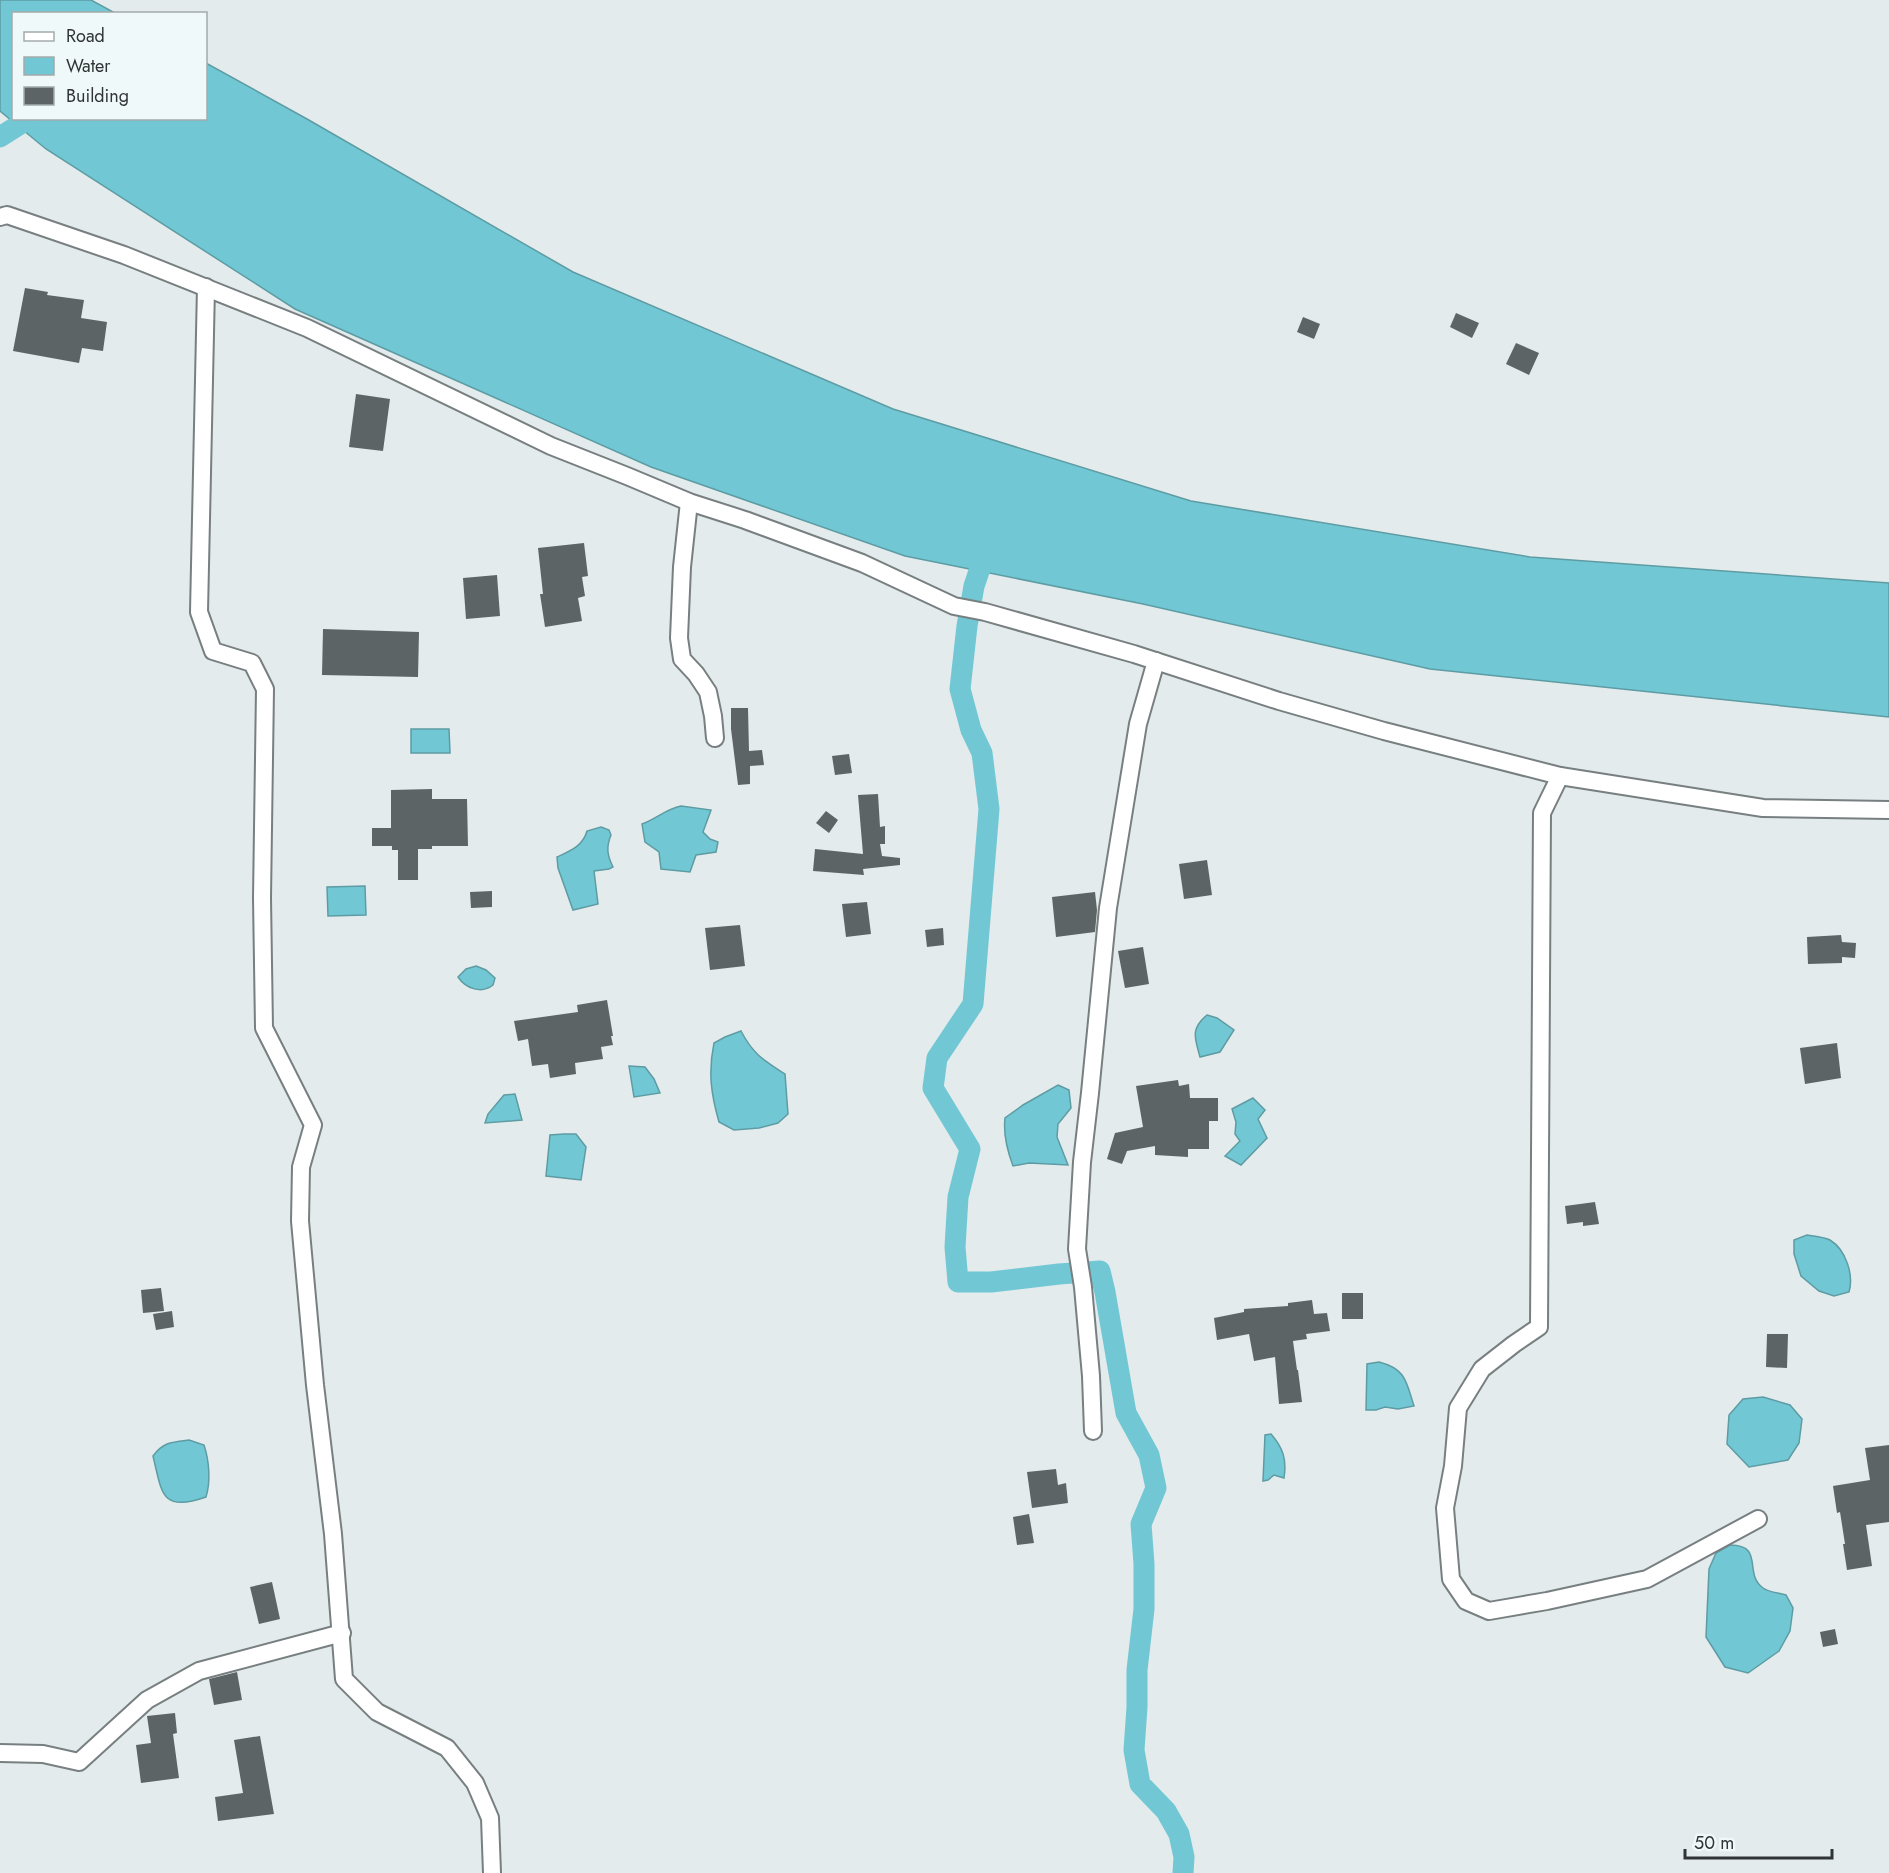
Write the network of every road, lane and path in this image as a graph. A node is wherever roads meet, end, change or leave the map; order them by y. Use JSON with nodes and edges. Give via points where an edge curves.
{"nodes":[{"id":1,"x":0,"y":217,"type":"edge"},
{"id":2,"x":206,"y":287,"type":"junction"},
{"id":3,"x":689,"y":502,"type":"junction"},
{"id":4,"x":1156,"y":661,"type":"junction"},
{"id":5,"x":715,"y":738,"type":"dead end"},
{"id":6,"x":1560,"y":776,"type":"junction"},
{"id":7,"x":1889,"y":810,"type":"edge"},
{"id":8,"x":1093,"y":1431,"type":"dead end"},
{"id":9,"x":1758,"y":1519,"type":"dead end"},
{"id":10,"x":342,"y":1633,"type":"junction"},
{"id":11,"x":0,"y":1753,"type":"edge"},
{"id":12,"x":492,"y":1873,"type":"edge"}],
"edges":[{"from":1,"to":2,"type":"street","via":[[7,215]]},
{"from":2,"to":3,"type":"street","via":[[307,328],[551,446]]},
{"from":2,"to":10,"type":"street","via":[[199,612],[213,651],[252,663],[265,689],[264,1028],[313,1125],[301,1167],[300,1221]]},
{"from":3,"to":4,"type":"street","via":[[862,563],[954,606]]},
{"from":3,"to":5,"type":"street","via":[[679,638],[682,659],[708,692]]},
{"from":4,"to":6,"type":"street","via":[[1311,711]]},
{"from":4,"to":8,"type":"street","via":[[1138,724],[1108,908],[1082,1162],[1077,1249]]},
{"from":6,"to":7,"type":"street","via":[[1763,808]]},
{"from":6,"to":9,"type":"street","via":[[1542,813],[1539,1327],[1482,1370],[1458,1408],[1445,1508],[1451,1579],[1466,1601],[1489,1611],[1547,1601],[1647,1580]]},
{"from":10,"to":11,"type":"street","via":[[199,1671],[147,1700],[79,1762],[42,1754]]},
{"from":10,"to":12,"type":"street","via":[[344,1679],[377,1712],[447,1748],[475,1783],[490,1818]]}]}
